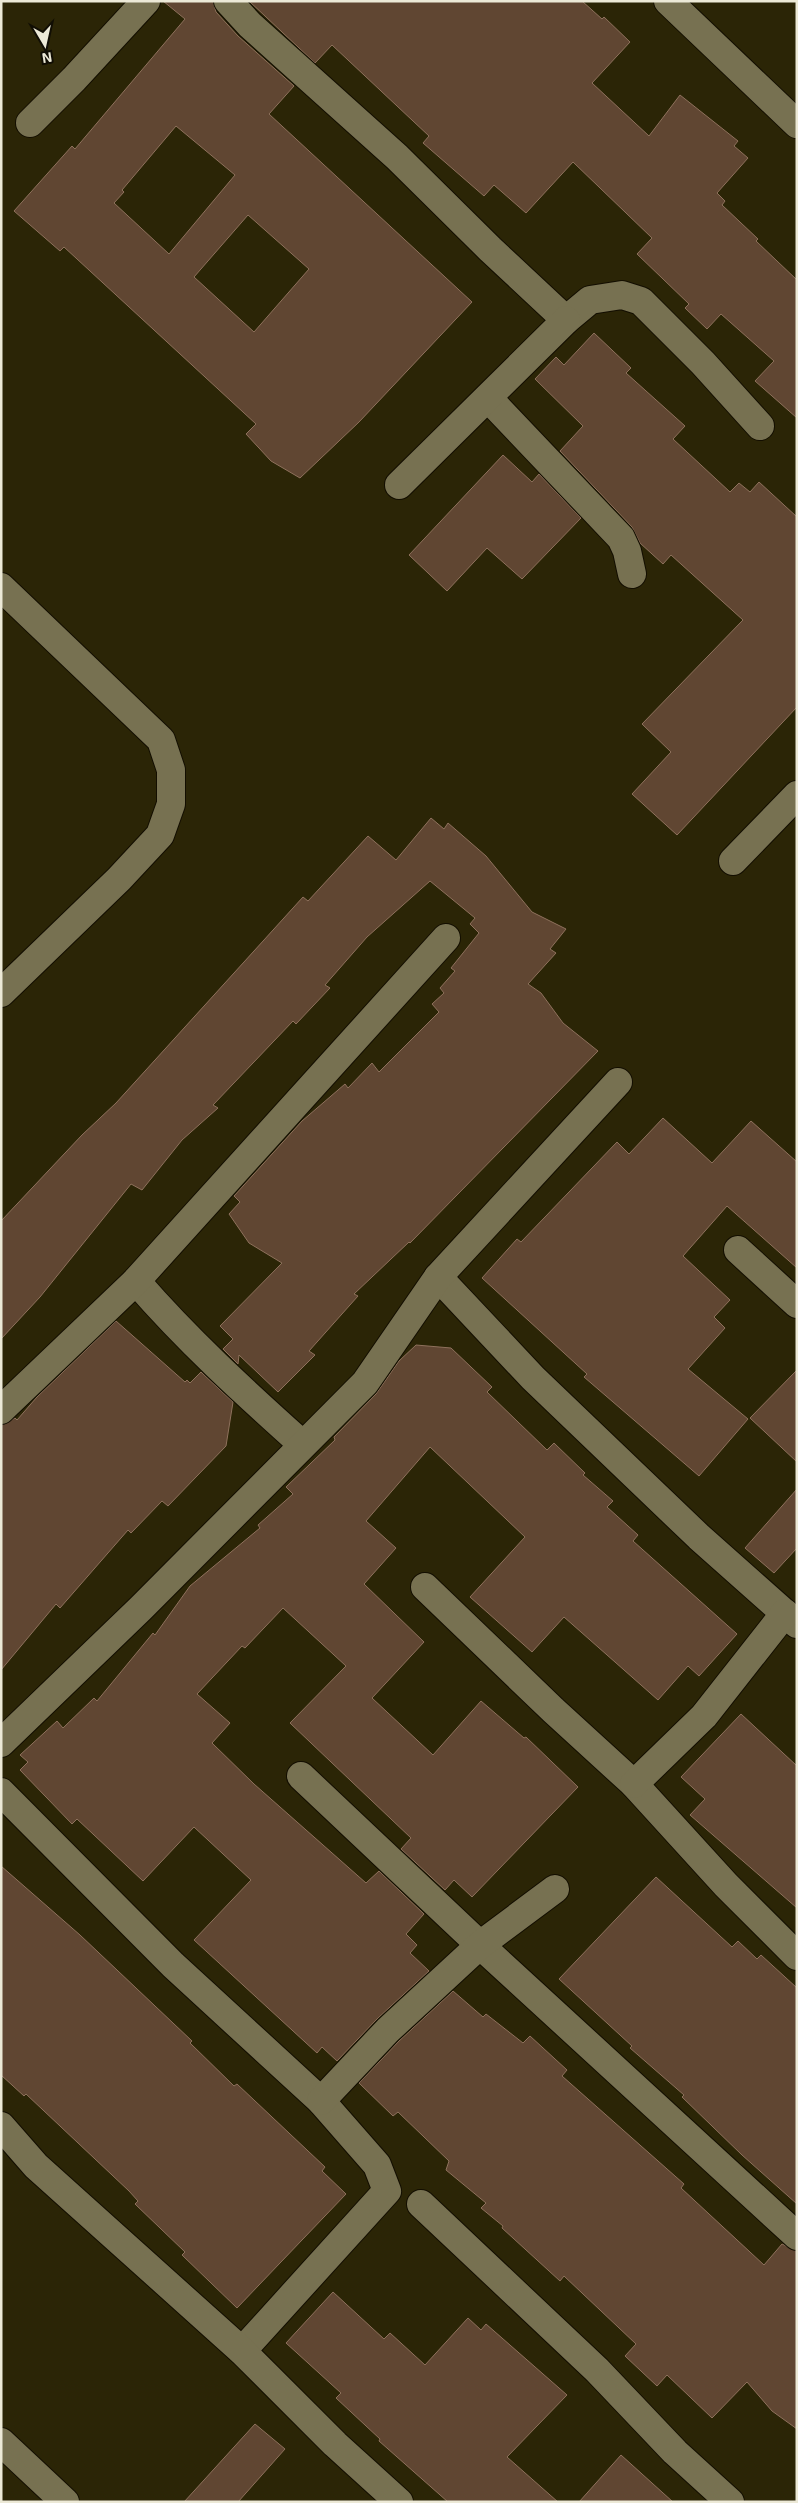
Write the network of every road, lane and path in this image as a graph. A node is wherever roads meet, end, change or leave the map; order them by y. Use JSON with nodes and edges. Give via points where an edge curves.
{"nodes":[{"id":1,"x":146,"y":1,"type":"edge"},
{"id":2,"x":228,"y":1,"type":"edge"},
{"id":3,"x":668,"y":1,"type":"edge"},
{"id":4,"x":30,"y":123,"type":"dead end"},
{"id":5,"x":797,"y":124,"type":"edge"},
{"id":6,"x":566,"y":320,"type":"junction"},
{"id":7,"x":488,"y":398,"type":"junction"},
{"id":8,"x":760,"y":426,"type":"dead end"},
{"id":9,"x":399,"y":485,"type":"dead end"},
{"id":10,"x":632,"y":574,"type":"dead end"},
{"id":11,"x":1,"y":587,"type":"edge"},
{"id":12,"x":797,"y":795,"type":"edge"},
{"id":13,"x":733,"y":861,"type":"dead end"},
{"id":14,"x":446,"y":938,"type":"dead end"},
{"id":15,"x":1,"y":993,"type":"edge"},
{"id":16,"x":618,"y":1082,"type":"dead end"},
{"id":17,"x":738,"y":1250,"type":"dead end"},
{"id":18,"x":438,"y":1277,"type":"junction"},
{"id":19,"x":136,"y":1281,"type":"junction"},
{"id":20,"x":797,"y":1304,"type":"edge"},
{"id":21,"x":1,"y":1410,"type":"edge"},
{"id":22,"x":302,"y":1444,"type":"junction"},
{"id":23,"x":425,"y":1587,"type":"dead end"},
{"id":24,"x":791,"y":1618,"type":"edge"},
{"id":25,"x":1,"y":1743,"type":"edge"},
{"id":26,"x":301,"y":1776,"type":"dead end"},
{"id":27,"x":634,"y":1784,"type":"junction"},
{"id":28,"x":1,"y":1792,"type":"edge"},
{"id":29,"x":555,"y":1890,"type":"dead end"},
{"id":30,"x":480,"y":1945,"type":"junction"},
{"id":31,"x":797,"y":1956,"type":"edge"},
{"id":32,"x":321,"y":2101,"type":"junction"},
{"id":33,"x":1,"y":2126,"type":"edge"},
{"id":34,"x":421,"y":2204,"type":"dead end"},
{"id":35,"x":797,"y":2236,"type":"edge"},
{"id":36,"x":242,"y":2351,"type":"junction"},
{"id":37,"x":1,"y":2442,"type":"edge"},
{"id":38,"x":65,"y":2502,"type":"edge"},
{"id":39,"x":399,"y":2502,"type":"edge"},
{"id":40,"x":730,"y":2502,"type":"edge"}],
"edges":[{"from":1,"to":4,"type":"street"},
{"from":2,"to":6,"type":"street","via":[[397,157]]},
{"from":3,"to":5,"type":"street"},
{"from":6,"to":7,"type":"street"},
{"from":6,"to":8,"type":"street","via":[[590,300],[622,294],[641,301],[703,362]]},
{"from":7,"to":9,"type":"street"},
{"from":7,"to":10,"type":"street","via":[[621,538]]},
{"from":11,"to":15,"type":"street","via":[[161,740],[171,770],[171,804],[160,835]]},
{"from":12,"to":13,"type":"street"},
{"from":14,"to":19,"type":"street"},
{"from":16,"to":18,"type":"street"},
{"from":17,"to":20,"type":"street"},
{"from":18,"to":22,"type":"street","via":[[365,1383]]},
{"from":18,"to":24,"type":"street","via":[[533,1378],[699,1537]]},
{"from":19,"to":21,"type":"street"},
{"from":19,"to":22,"type":"street","via":[[197,1348]]},
{"from":22,"to":25,"type":"street","via":[[141,1608]]},
{"from":23,"to":27,"type":"street"},
{"from":24,"to":27,"type":"street","via":[[704,1716]]},
{"from":26,"to":30,"type":"street"},
{"from":27,"to":31,"type":"street","via":[[726,1885]]},
{"from":28,"to":32,"type":"street","via":[[173,1965]]},
{"from":29,"to":30,"type":"street"},
{"from":30,"to":32,"type":"street","via":[[388,2030]]},
{"from":30,"to":35,"type":"street"},
{"from":32,"to":36,"type":"street","via":[[377,2165],[387,2191]]},
{"from":33,"to":36,"type":"street","via":[[36,2166]]},
{"from":34,"to":40,"type":"street"},
{"from":36,"to":39,"type":"street","via":[[335,2444]]},
{"from":37,"to":38,"type":"street"}]}
